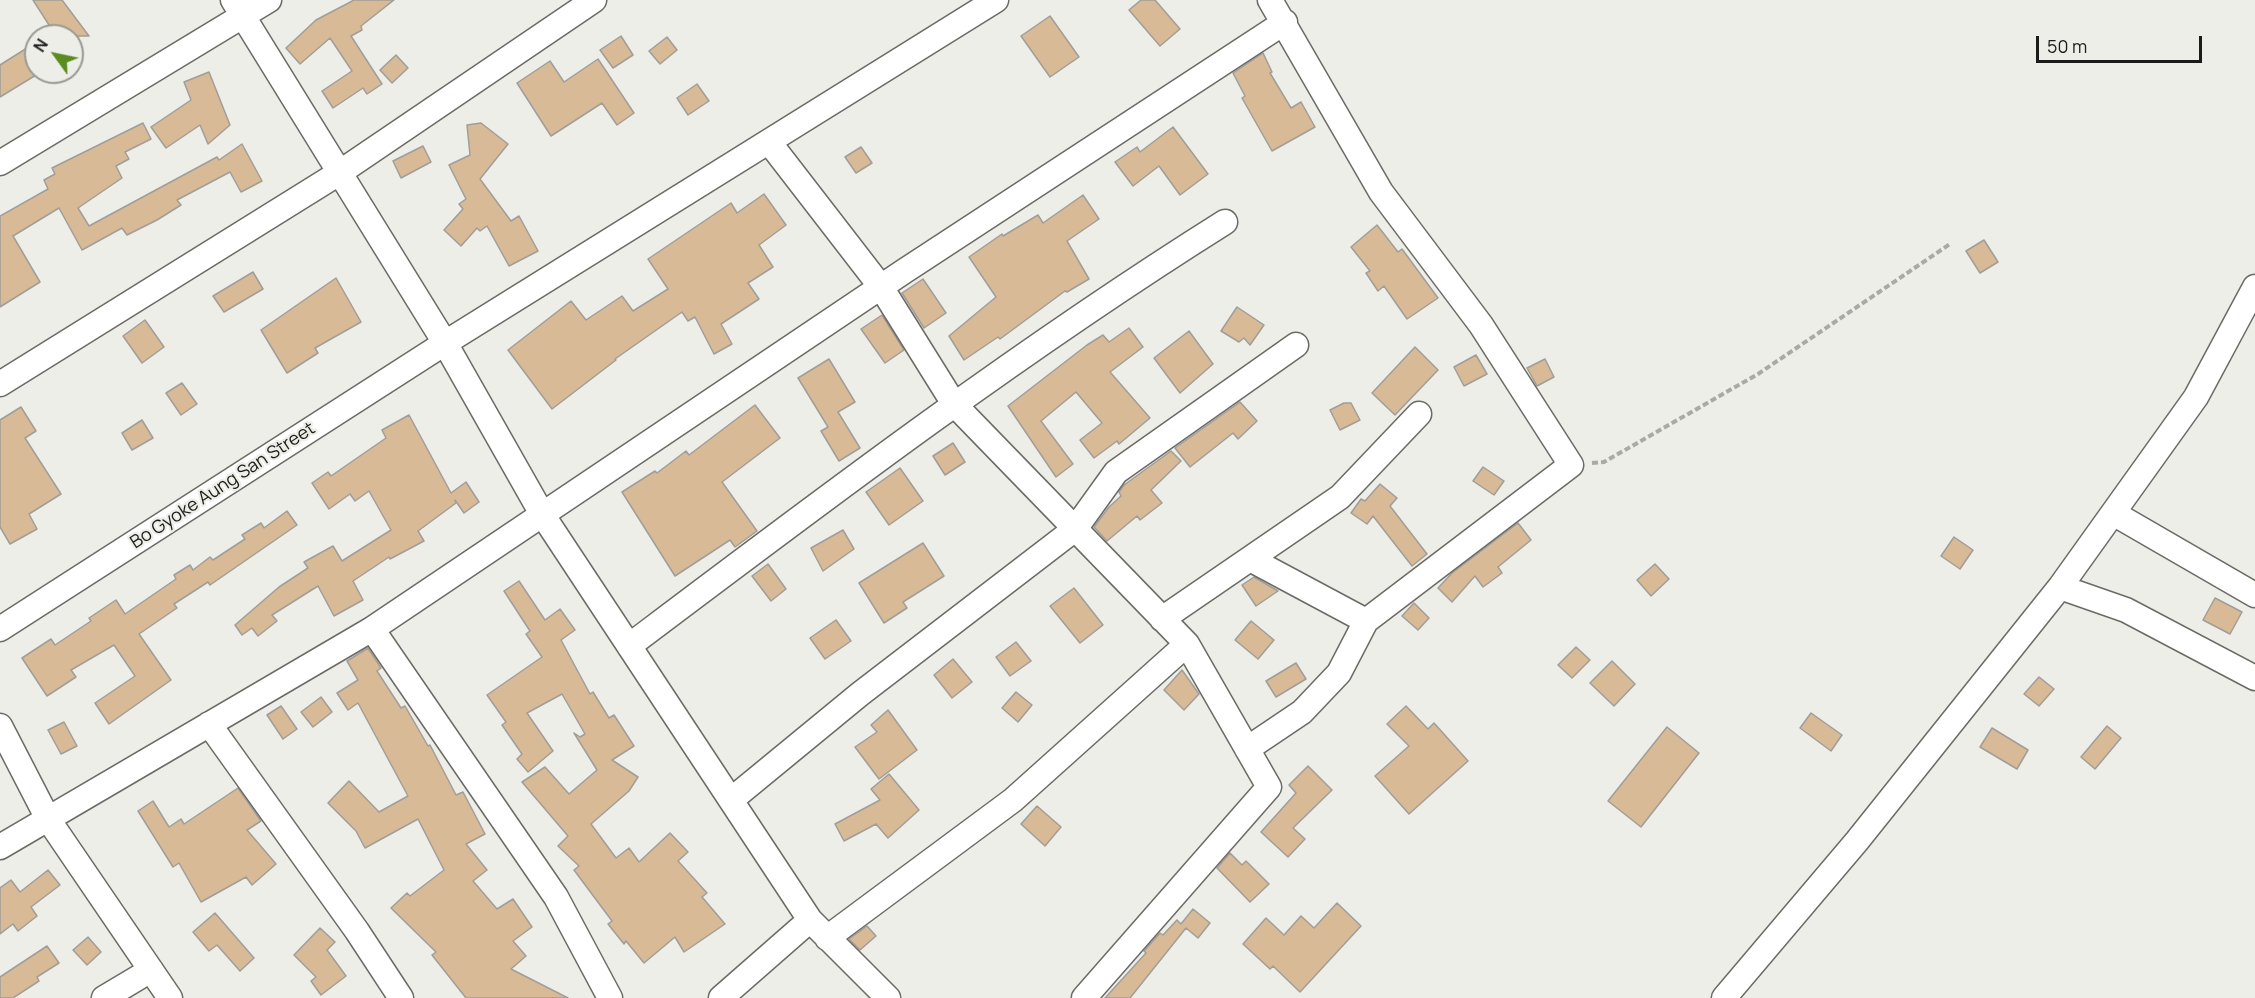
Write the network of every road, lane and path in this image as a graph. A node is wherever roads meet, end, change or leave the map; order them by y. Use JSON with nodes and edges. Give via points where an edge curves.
{"nodes":[{"id":1,"x":269,"y":0,"type":"edge"},
{"id":2,"x":594,"y":0,"type":"edge"},
{"id":3,"x":996,"y":0,"type":"edge"},
{"id":4,"x":1270,"y":0,"type":"edge"},
{"id":5,"x":238,"y":8,"type":"edge"},
{"id":6,"x":1285,"y":22,"type":"junction"},
{"id":7,"x":769,"y":142,"type":"junction"},
{"id":8,"x":0,"y":163,"type":"edge"},
{"id":9,"x":339,"y":173,"type":"junction"},
{"id":10,"x":1225,"y":222,"type":"dead end"},
{"id":11,"x":1950,"y":244,"type":"dead end"},
{"id":12,"x":2255,"y":286,"type":"edge"},
{"id":13,"x":881,"y":287,"type":"junction"},
{"id":14,"x":445,"y":343,"type":"junction"},
{"id":15,"x":1296,"y":345,"type":"dead end"},
{"id":16,"x":0,"y":384,"type":"edge"},
{"id":17,"x":954,"y":404,"type":"junction"},
{"id":18,"x":1419,"y":414,"type":"dead end"},
{"id":19,"x":1571,"y":465,"type":"junction"},
{"id":20,"x":2113,"y":513,"type":"junction"},
{"id":21,"x":542,"y":514,"type":"junction"},
{"id":22,"x":1075,"y":528,"type":"junction"},
{"id":23,"x":1250,"y":559,"type":"junction"},
{"id":24,"x":2060,"y":587,"type":"junction"},
{"id":25,"x":2255,"y":595,"type":"edge"},
{"id":26,"x":1162,"y":619,"type":"junction"},
{"id":27,"x":1366,"y":621,"type":"junction"},
{"id":28,"x":372,"y":628,"type":"junction"},
{"id":29,"x":0,"y":629,"type":"edge"},
{"id":30,"x":1187,"y":644,"type":"junction"},
{"id":31,"x":629,"y":646,"type":"junction"},
{"id":32,"x":2255,"y":678,"type":"edge"},
{"id":33,"x":209,"y":724,"type":"junction"},
{"id":34,"x":0,"y":726,"type":"edge"},
{"id":35,"x":1248,"y":749,"type":"junction"},
{"id":36,"x":731,"y":800,"type":"junction"},
{"id":37,"x":48,"y":819,"type":"junction"},
{"id":38,"x":0,"y":847,"type":"edge"},
{"id":39,"x":810,"y":920,"type":"junction"},
{"id":40,"x":827,"y":938,"type":"junction"},
{"id":41,"x":151,"y":970,"type":"junction"},
{"id":42,"x":104,"y":998,"type":"edge"},
{"id":43,"x":170,"y":998,"type":"edge"},
{"id":44,"x":401,"y":998,"type":"edge"},
{"id":45,"x":610,"y":998,"type":"edge"},
{"id":46,"x":721,"y":998,"type":"edge"},
{"id":47,"x":888,"y":998,"type":"edge"},
{"id":48,"x":1084,"y":998,"type":"edge"},
{"id":49,"x":1724,"y":998,"type":"edge"}],
"edges":[{"from":1,"to":5,"type":"street"},
{"from":2,"to":9,"type":"street"},
{"from":3,"to":7,"type":"street","name":"Bo Gyoke Aung San Street"},
{"from":4,"to":6,"type":"street"},
{"from":5,"to":8,"type":"street"},
{"from":5,"to":9,"type":"street"},
{"from":6,"to":13,"type":"street"},
{"from":6,"to":19,"type":"street","via":[[1381,192],[1481,325]]},
{"from":7,"to":13,"type":"street"},
{"from":7,"to":14,"type":"street","name":"Bo Gyoke Aung San Street"},
{"from":9,"to":14,"type":"street"},
{"from":9,"to":16,"type":"street"},
{"from":10,"to":17,"type":"street","via":[[1122,286]]},
{"from":11,"to":19,"type":"path","via":[[1758,374],[1604,462]]},
{"from":12,"to":20,"type":"street","via":[[2196,397]]},
{"from":13,"to":17,"type":"street"},
{"from":13,"to":21,"type":"street"},
{"from":14,"to":21,"type":"street"},
{"from":14,"to":29,"type":"street","name":"Bo Gyoke Aung San Street"},
{"from":15,"to":22,"type":"street","via":[[1116,472]]},
{"from":17,"to":22,"type":"street"},
{"from":17,"to":31,"type":"street"},
{"from":18,"to":23,"type":"street","via":[[1340,497]]},
{"from":19,"to":27,"type":"street"},
{"from":20,"to":24,"type":"street"},
{"from":20,"to":25,"type":"street"},
{"from":21,"to":28,"type":"street"},
{"from":21,"to":31,"type":"street"},
{"from":22,"to":26,"type":"street"},
{"from":22,"to":36,"type":"street","via":[[868,687]]},
{"from":23,"to":26,"type":"street"},
{"from":23,"to":27,"type":"street"},
{"from":24,"to":32,"type":"street","via":[[2126,610]]},
{"from":24,"to":49,"type":"street","via":[[1857,841]]},
{"from":26,"to":30,"type":"street"},
{"from":27,"to":35,"type":"street","via":[[1339,673],[1302,712]]},
{"from":28,"to":33,"type":"street"},
{"from":28,"to":45,"type":"street","via":[[556,897]]},
{"from":30,"to":35,"type":"street"},
{"from":30,"to":40,"type":"street","via":[[1013,800]]},
{"from":31,"to":36,"type":"street"},
{"from":33,"to":37,"type":"street"},
{"from":33,"to":44,"type":"street"},
{"from":34,"to":37,"type":"street"},
{"from":35,"to":48,"type":"street","via":[[1269,787]]},
{"from":36,"to":39,"type":"street"},
{"from":37,"to":38,"type":"street"},
{"from":37,"to":41,"type":"street"},
{"from":39,"to":40,"type":"street"},
{"from":39,"to":46,"type":"street"},
{"from":40,"to":47,"type":"street"},
{"from":41,"to":42,"type":"street"},
{"from":41,"to":43,"type":"street"}]}
